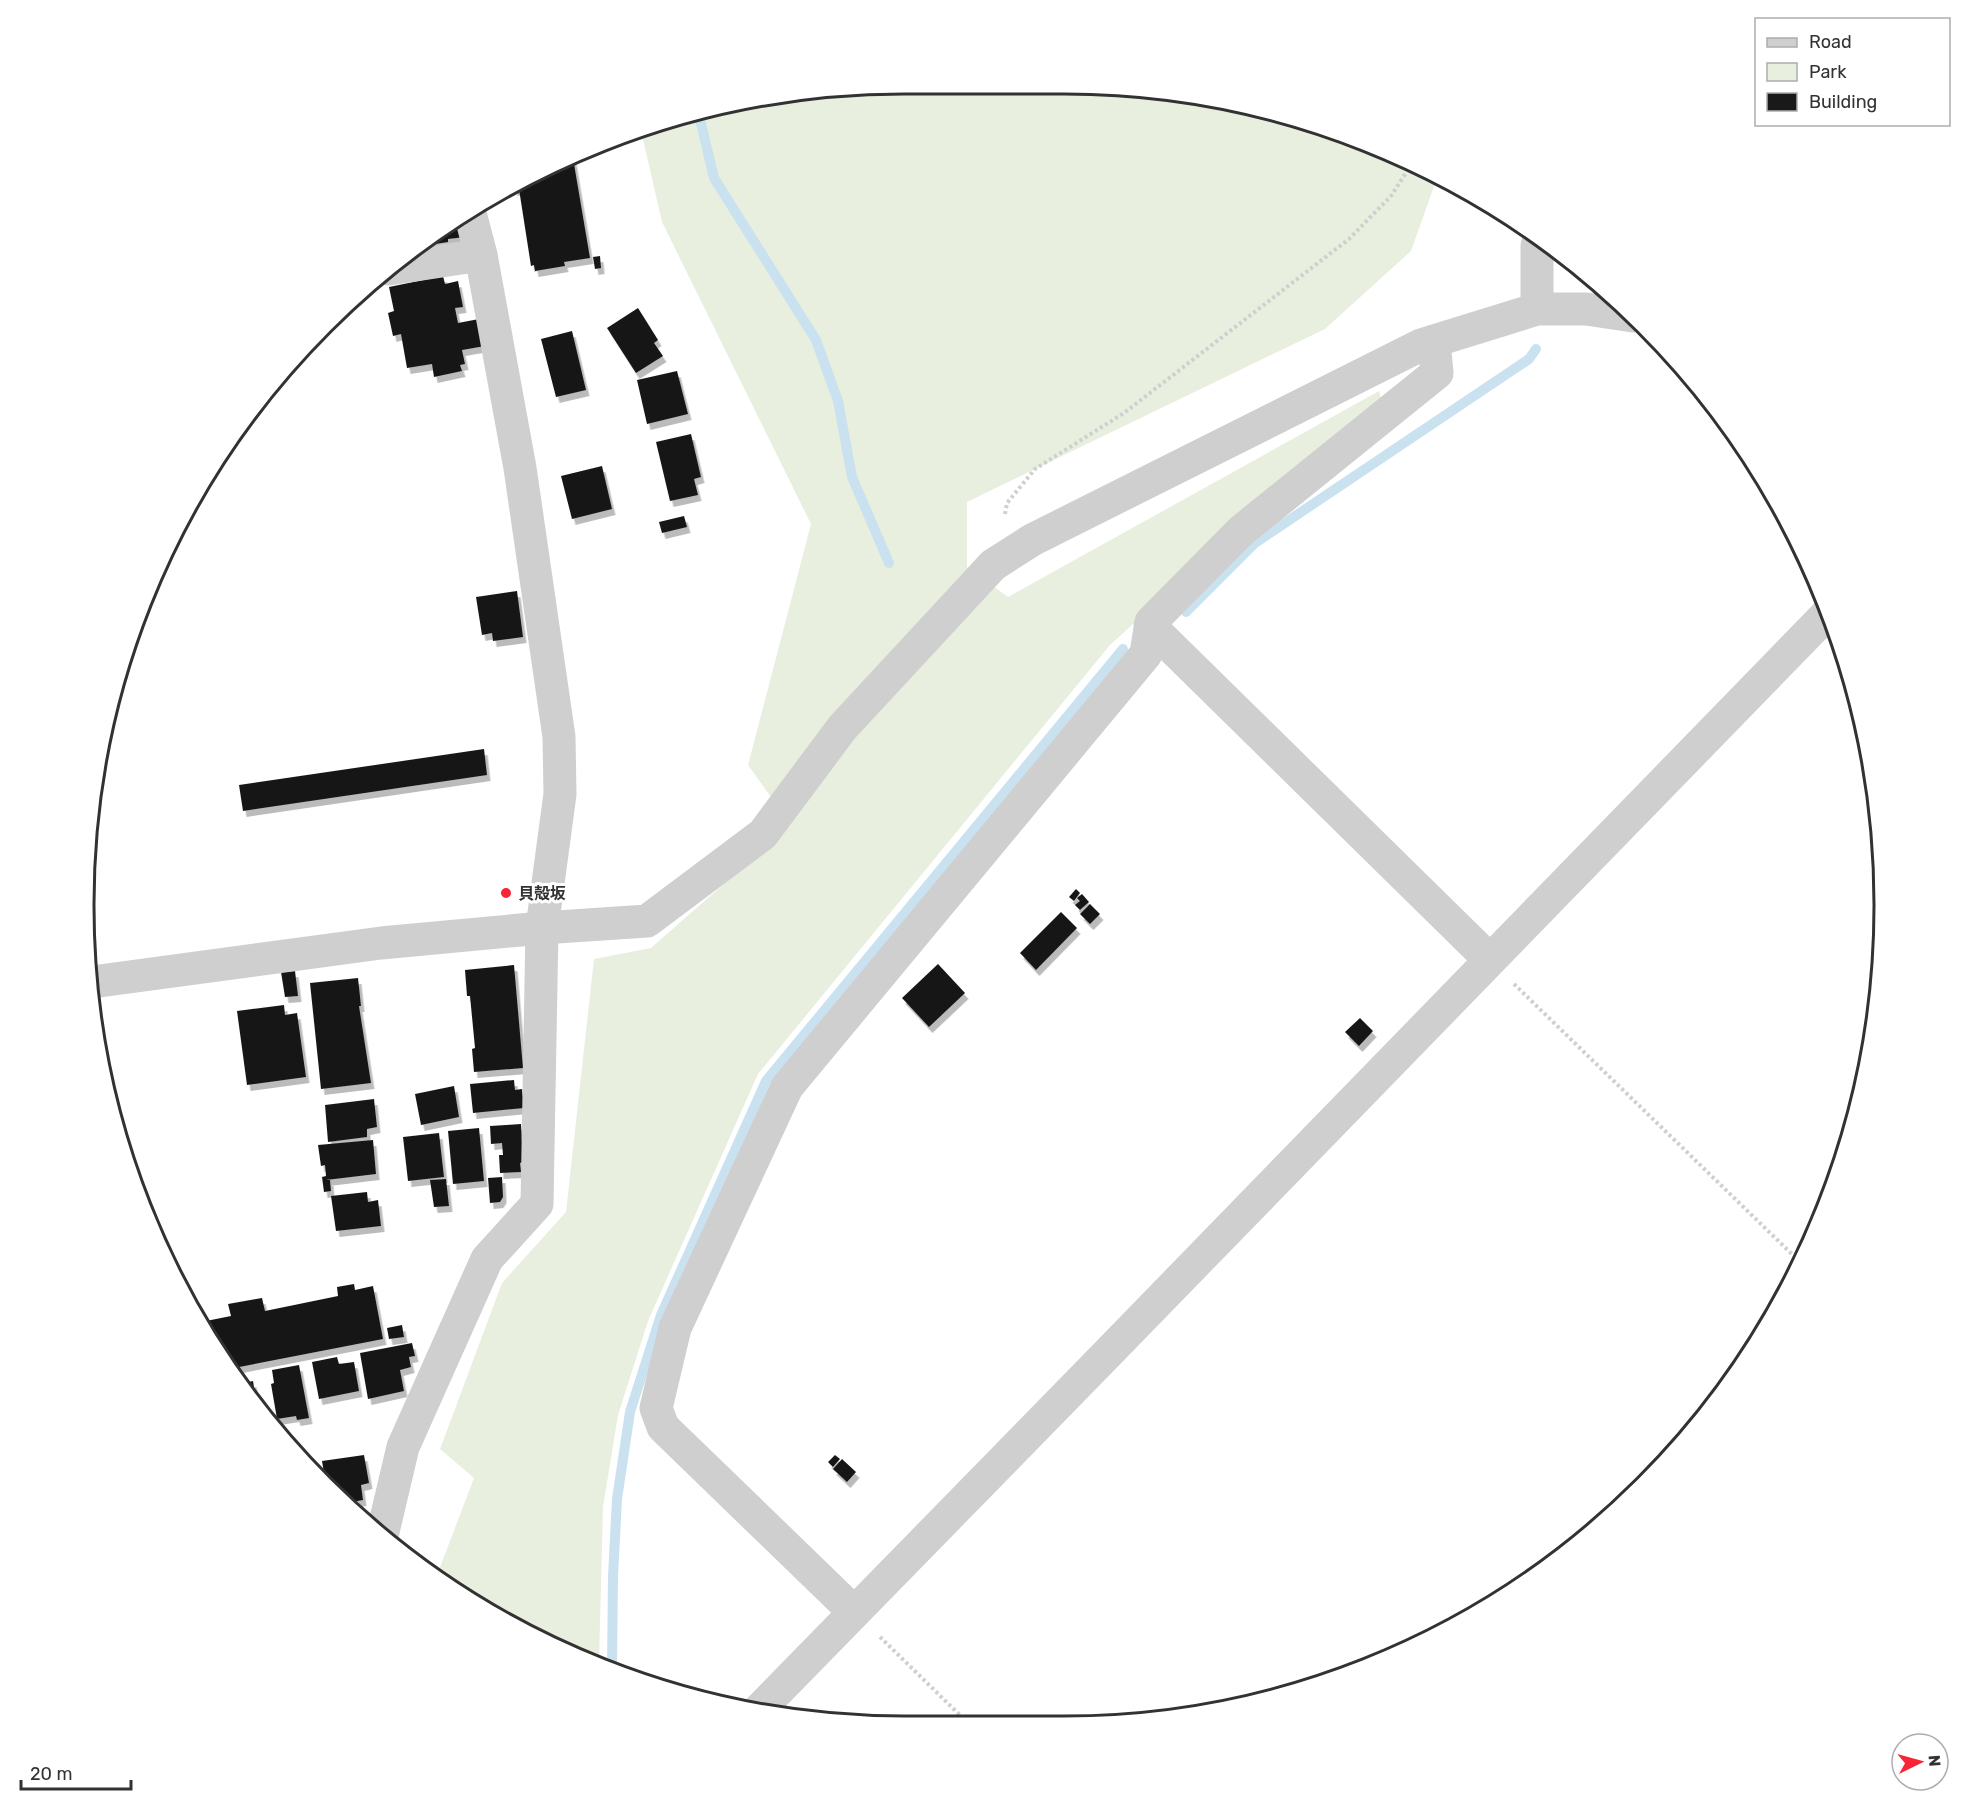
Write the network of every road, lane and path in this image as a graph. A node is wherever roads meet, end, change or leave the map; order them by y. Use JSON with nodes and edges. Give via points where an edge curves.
{"nodes":[{"id":1,"x":1407,"y":171,"type":"edge"},
{"id":2,"x":473,"y":220,"type":"edge"},
{"id":3,"x":1537,"y":248,"type":"edge"},
{"id":4,"x":481,"y":255,"type":"junction"},
{"id":5,"x":407,"y":266,"type":"edge"},
{"id":6,"x":1537,"y":309,"type":"junction"},
{"id":7,"x":1616,"y":313,"type":"edge"},
{"id":8,"x":1434,"y":341,"type":"junction"},
{"id":9,"x":1000,"y":561,"type":"junction"},
{"id":10,"x":1821,"y":620,"type":"edge"},
{"id":11,"x":1150,"y":626,"type":"junction"},
{"id":12,"x":542,"y":928,"type":"junction"},
{"id":13,"x":1490,"y":960,"type":"junction"},
{"id":14,"x":98,"y":981,"type":"edge"},
{"id":15,"x":1793,"y":1256,"type":"edge"},
{"id":16,"x":384,"y":1525,"type":"edge"},
{"id":17,"x":854,"y":1611,"type":"junction"},
{"id":18,"x":766,"y":1703,"type":"edge"},
{"id":19,"x":961,"y":1716,"type":"edge"}],
"edges":[{"from":1,"to":9,"type":"path","via":[[1391,196],[1349,239],[1124,413],[1035,469],[1007,503]]},
{"from":2,"to":4,"type":"street"},
{"from":3,"to":6,"type":"street"},
{"from":4,"to":5,"type":"street"},
{"from":4,"to":12,"type":"street","via":[[520,468],[559,737],[560,794]]},
{"from":6,"to":7,"type":"street"},
{"from":6,"to":8,"type":"street"},
{"from":8,"to":9,"type":"street","via":[[1032,540]]},
{"from":8,"to":11,"type":"street","via":[[1437,373],[1241,531]]},
{"from":9,"to":12,"type":"street","via":[[842,728],[763,834],[647,921]]},
{"from":10,"to":13,"type":"street"},
{"from":11,"to":13,"type":"street"},
{"from":11,"to":17,"type":"street","via":[[1146,654],[787,1087],[675,1328],[656,1408],[663,1427]]},
{"from":12,"to":14,"type":"street","via":[[381,943]]},
{"from":12,"to":16,"type":"street","via":[[537,1204],[487,1259],[402,1447]]},
{"from":13,"to":15,"type":"path"},
{"from":13,"to":17,"type":"street"},
{"from":17,"to":18,"type":"street"},
{"from":17,"to":19,"type":"path"}]}
